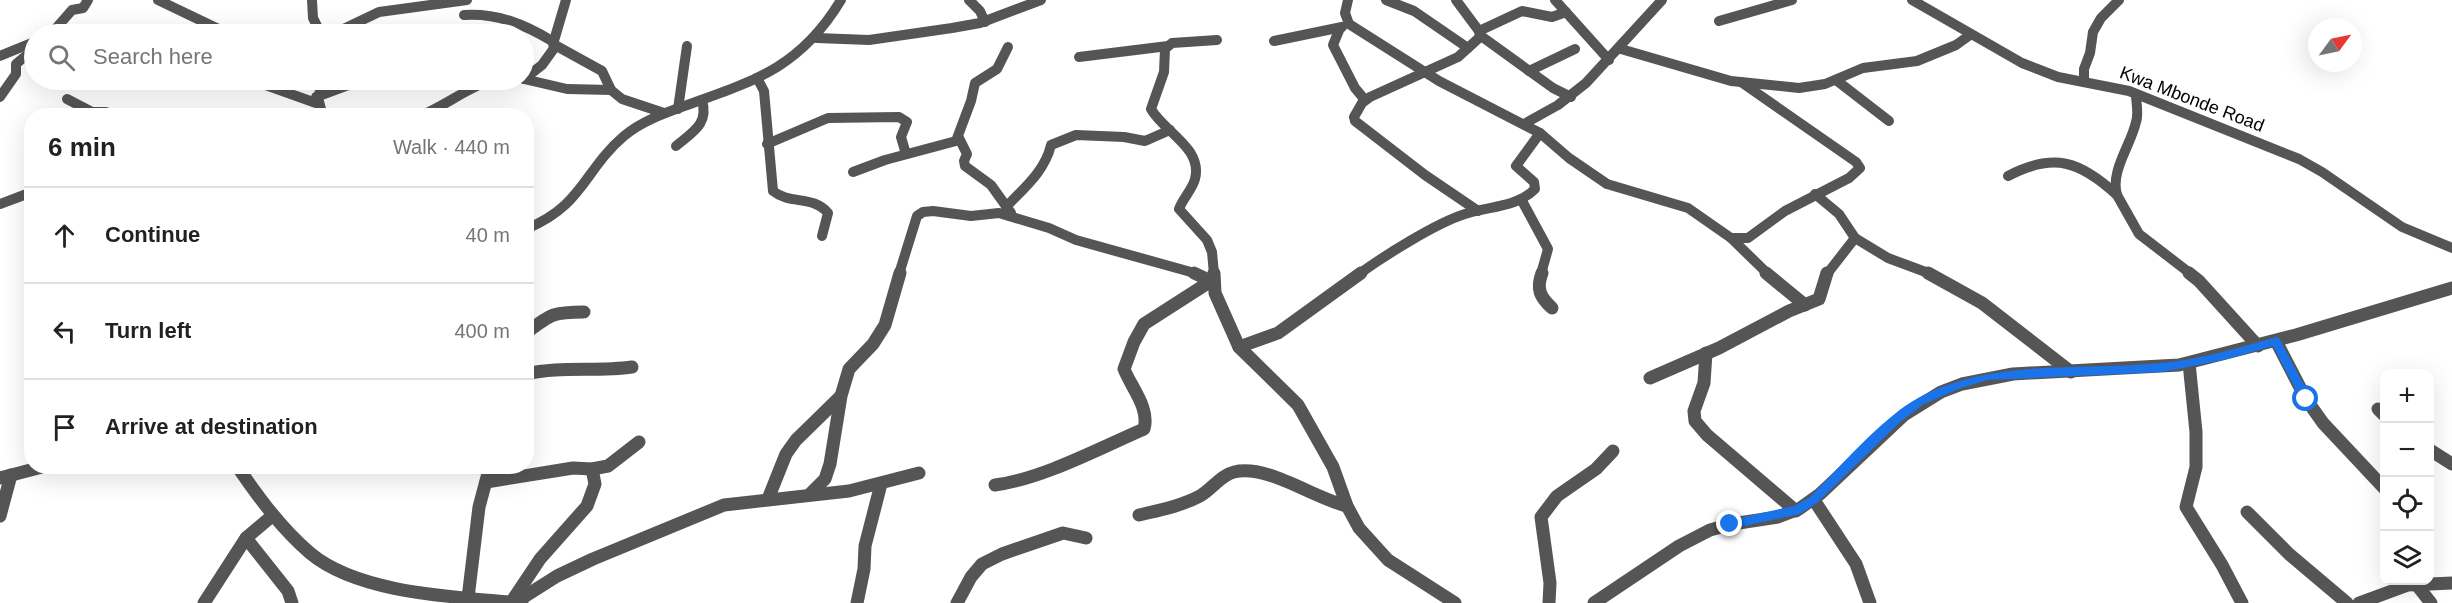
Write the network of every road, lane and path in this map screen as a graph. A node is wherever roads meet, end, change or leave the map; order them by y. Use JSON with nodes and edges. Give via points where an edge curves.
{"nodes":[{"id":1,"x":88,"y":0,"type":"edge"},
{"id":2,"x":158,"y":0,"type":"edge"},
{"id":3,"x":312,"y":0,"type":"edge"},
{"id":4,"x":467,"y":0,"type":"edge"},
{"id":5,"x":566,"y":0,"type":"edge"},
{"id":6,"x":841,"y":0,"type":"edge"},
{"id":7,"x":969,"y":0,"type":"edge"},
{"id":8,"x":1041,"y":0,"type":"edge"},
{"id":9,"x":1348,"y":0,"type":"edge"},
{"id":10,"x":1386,"y":0,"type":"edge"},
{"id":11,"x":1456,"y":0,"type":"edge"},
{"id":12,"x":1555,"y":0,"type":"edge"},
{"id":13,"x":1662,"y":0,"type":"edge"},
{"id":14,"x":1792,"y":0,"type":"edge"},
{"id":15,"x":1912,"y":0,"type":"edge"},
{"id":16,"x":2119,"y":0,"type":"edge"},
{"id":17,"x":1018,"y":4,"type":"edge"},
{"id":18,"x":1566,"y":12,"type":"junction"},
{"id":19,"x":464,"y":15,"type":"dead end"},
{"id":20,"x":1719,"y":21,"type":"dead end"},
{"id":21,"x":985,"y":22,"type":"junction"},
{"id":22,"x":60,"y":24,"type":"edge"},
{"id":23,"x":208,"y":24,"type":"edge"},
{"id":24,"x":314,"y":24,"type":"edge"},
{"id":25,"x":354,"y":24,"type":"edge"},
{"id":26,"x":522,"y":24,"type":"edge"},
{"id":27,"x":1344,"y":26,"type":"junction"},
{"id":28,"x":534,"y":29,"type":"edge"},
{"id":29,"x":1480,"y":33,"type":"junction"},
{"id":30,"x":1970,"y":34,"type":"junction"},
{"id":31,"x":816,"y":38,"type":"junction"},
{"id":32,"x":1217,"y":40,"type":"dead end"},
{"id":33,"x":1274,"y":40,"type":"dead end"},
{"id":34,"x":554,"y":44,"type":"junction"},
{"id":35,"x":1956,"y":45,"type":"junction"},
{"id":36,"x":24,"y":46,"type":"edge"},
{"id":37,"x":687,"y":46,"type":"dead end"},
{"id":38,"x":1168,"y":46,"type":"junction"},
{"id":39,"x":1990,"y":46,"type":"junction"},
{"id":40,"x":1008,"y":47,"type":"dead end"},
{"id":41,"x":1468,"y":48,"type":"junction"},
{"id":42,"x":1575,"y":49,"type":"dead end"},
{"id":43,"x":1621,"y":49,"type":"junction"},
{"id":44,"x":0,"y":56,"type":"edge"},
{"id":45,"x":24,"y":57,"type":"edge"},
{"id":46,"x":1079,"y":57,"type":"dead end"},
{"id":47,"x":1609,"y":60,"type":"junction"},
{"id":48,"x":1529,"y":70,"type":"junction"},
{"id":49,"x":534,"y":71,"type":"edge"},
{"id":50,"x":1427,"y":73,"type":"junction"},
{"id":51,"x":757,"y":78,"type":"junction"},
{"id":52,"x":1836,"y":80,"type":"junction"},
{"id":53,"x":2084,"y":80,"type":"junction"},
{"id":54,"x":534,"y":82,"type":"edge"},
{"id":55,"x":1741,"y":82,"type":"junction"},
{"id":56,"x":276,"y":90,"type":"edge"},
{"id":57,"x":322,"y":90,"type":"edge"},
{"id":58,"x":346,"y":90,"type":"edge"},
{"id":59,"x":470,"y":90,"type":"edge"},
{"id":60,"x":611,"y":90,"type":"junction"},
{"id":61,"x":2136,"y":94,"type":"junction"},
{"id":62,"x":0,"y":97,"type":"edge"},
{"id":63,"x":1571,"y":97,"type":"junction"},
{"id":64,"x":67,"y":99,"type":"dead end"},
{"id":65,"x":702,"y":100,"type":"junction"},
{"id":66,"x":1365,"y":100,"type":"junction"},
{"id":67,"x":319,"y":107,"type":"edge"},
{"id":68,"x":84,"y":108,"type":"edge"},
{"id":69,"x":441,"y":108,"type":"edge"},
{"id":70,"x":678,"y":109,"type":"junction"},
{"id":71,"x":664,"y":113,"type":"junction"},
{"id":72,"x":1889,"y":121,"type":"dead end"},
{"id":73,"x":1524,"y":124,"type":"junction"},
{"id":74,"x":1170,"y":130,"type":"junction"},
{"id":75,"x":1540,"y":133,"type":"junction"},
{"id":76,"x":959,"y":138,"type":"junction"},
{"id":77,"x":767,"y":144,"type":"junction"},
{"id":78,"x":676,"y":146,"type":"dead end"},
{"id":79,"x":906,"y":154,"type":"junction"},
{"id":80,"x":853,"y":172,"type":"dead end"},
{"id":81,"x":2008,"y":176,"type":"dead end"},
{"id":82,"x":1815,"y":194,"type":"junction"},
{"id":83,"x":24,"y":195,"type":"edge"},
{"id":84,"x":2117,"y":195,"type":"junction"},
{"id":85,"x":1521,"y":199,"type":"junction"},
{"id":86,"x":0,"y":204,"type":"edge"},
{"id":87,"x":1478,"y":211,"type":"junction"},
{"id":88,"x":1010,"y":212,"type":"junction"},
{"id":89,"x":534,"y":225,"type":"edge"},
{"id":90,"x":822,"y":236,"type":"dead end"},
{"id":91,"x":1731,"y":238,"type":"junction"},
{"id":92,"x":1855,"y":238,"type":"junction"},
{"id":93,"x":2452,"y":248,"type":"edge"},
{"id":94,"x":1212,"y":281,"type":"junction"},
{"id":95,"x":2452,"y":288,"type":"edge"},
{"id":96,"x":1805,"y":305,"type":"junction"},
{"id":97,"x":1552,"y":308,"type":"dead end"},
{"id":98,"x":584,"y":312,"type":"dead end"},
{"id":99,"x":534,"y":328,"type":"edge"},
{"id":100,"x":2276,"y":341,"type":"junction"},
{"id":101,"x":2258,"y":346,"type":"junction"},
{"id":102,"x":1239,"y":347,"type":"junction"},
{"id":103,"x":1707,"y":352,"type":"junction"},
{"id":104,"x":2189,"y":363,"type":"junction"},
{"id":105,"x":632,"y":367,"type":"dead end"},
{"id":106,"x":534,"y":372,"type":"edge"},
{"id":107,"x":2071,"y":372,"type":"junction"},
{"id":108,"x":1650,"y":378,"type":"dead end"},
{"id":109,"x":841,"y":396,"type":"junction"},
{"id":110,"x":639,"y":442,"type":"dead end"},
{"id":111,"x":1613,"y":451,"type":"dead end"},
{"id":112,"x":2434,"y":453,"type":"edge"},
{"id":113,"x":2452,"y":464,"type":"edge"},
{"id":114,"x":592,"y":469,"type":"junction"},
{"id":115,"x":24,"y":472,"type":"edge"},
{"id":116,"x":534,"y":473,"type":"edge"},
{"id":117,"x":919,"y":473,"type":"dead end"},
{"id":118,"x":243,"y":474,"type":"edge"},
{"id":119,"x":488,"y":474,"type":"edge"},
{"id":120,"x":528,"y":474,"type":"edge"},
{"id":121,"x":6,"y":476,"type":"edge"},
{"id":122,"x":486,"y":482,"type":"junction"},
{"id":123,"x":2380,"y":483,"type":"edge"},
{"id":124,"x":881,"y":484,"type":"junction"},
{"id":125,"x":995,"y":485,"type":"dead end"},
{"id":126,"x":809,"y":495,"type":"junction"},
{"id":127,"x":768,"y":499,"type":"junction"},
{"id":128,"x":1814,"y":500,"type":"junction"},
{"id":129,"x":1347,"y":506,"type":"junction"},
{"id":130,"x":1796,"y":511,"type":"junction"},
{"id":131,"x":2247,"y":512,"type":"dead end"},
{"id":132,"x":1139,"y":515,"type":"dead end"},
{"id":133,"x":0,"y":516,"type":"edge"},
{"id":134,"x":272,"y":516,"type":"junction"},
{"id":135,"x":246,"y":538,"type":"junction"},
{"id":136,"x":1086,"y":538,"type":"dead end"},
{"id":137,"x":2452,"y":583,"type":"edge"},
{"id":138,"x":2434,"y":584,"type":"edge"},
{"id":139,"x":2413,"y":585,"type":"edge"},
{"id":140,"x":2417,"y":585,"type":"edge"},
{"id":141,"x":471,"y":600,"type":"edge"},
{"id":142,"x":517,"y":602,"type":"edge"},
{"id":143,"x":204,"y":603,"type":"edge"},
{"id":144,"x":292,"y":603,"type":"edge"},
{"id":145,"x":857,"y":603,"type":"edge"},
{"id":146,"x":957,"y":603,"type":"edge"},
{"id":147,"x":1455,"y":603,"type":"edge"},
{"id":148,"x":1549,"y":603,"type":"edge"},
{"id":149,"x":1594,"y":603,"type":"edge"},
{"id":150,"x":1870,"y":603,"type":"edge"},
{"id":151,"x":2242,"y":603,"type":"edge"},
{"id":152,"x":2347,"y":603,"type":"edge"},
{"id":153,"x":2359,"y":603,"type":"edge"},
{"id":154,"x":2430,"y":603,"type":"edge"}],
"edges":[{"from":1,"to":22,"type":"street"},
{"from":2,"to":23,"type":"street"},
{"from":3,"to":24,"type":"street"},
{"from":4,"to":25,"type":"street","via":[[379,12]]},
{"from":5,"to":34,"type":"street"},
{"from":6,"to":31,"type":"street"},
{"from":7,"to":21,"type":"street"},
{"from":8,"to":17,"type":"street"},
{"from":9,"to":27,"type":"street"},
{"from":10,"to":41,"type":"street","via":[[1414,11]]},
{"from":11,"to":29,"type":"street"},
{"from":12,"to":18,"type":"street"},
{"from":13,"to":43,"type":"street"},
{"from":14,"to":20,"type":"street"},
{"from":15,"to":30,"type":"street","name":"Kwa Mbonde Road"},
{"from":16,"to":53,"type":"street","via":[[2093,32]]},
{"from":17,"to":21,"type":"street"},
{"from":18,"to":29,"type":"street","via":[[1552,17],[1522,11]]},
{"from":18,"to":47,"type":"street"},
{"from":19,"to":26,"type":"street","via":[[514,19]]},
{"from":21,"to":31,"type":"street","via":[[869,40]]},
{"from":27,"to":33,"type":"street"},
{"from":27,"to":50,"type":"street"},
{"from":27,"to":66,"type":"street","via":[[1333,45]]},
{"from":28,"to":34,"type":"street"},
{"from":29,"to":41,"type":"street"},
{"from":29,"to":48,"type":"street"},
{"from":30,"to":35,"type":"street"},
{"from":30,"to":39,"type":"street","name":"Kwa Mbonde Road"},
{"from":31,"to":51,"type":"street","via":[[784,65]]},
{"from":32,"to":38,"type":"street"},
{"from":34,"to":49,"type":"street"},
{"from":34,"to":60,"type":"street","via":[[594,64]]},
{"from":35,"to":39,"type":"street"},
{"from":35,"to":52,"type":"street","via":[[1917,61],[1863,68]]},
{"from":36,"to":44,"type":"street"},
{"from":37,"to":70,"type":"street"},
{"from":38,"to":46,"type":"street"},
{"from":38,"to":74,"type":"street","via":[[1151,109]]},
{"from":39,"to":53,"type":"street","name":"Kwa Mbonde Road","via":[[2053,75]]},
{"from":40,"to":76,"type":"street","via":[[997,69],[975,83]]},
{"from":41,"to":50,"type":"street"},
{"from":42,"to":48,"type":"street"},
{"from":43,"to":47,"type":"street"},
{"from":43,"to":55,"type":"street"},
{"from":45,"to":62,"type":"street","via":[[16,64],[16,74]]},
{"from":47,"to":63,"type":"street"},
{"from":48,"to":63,"type":"street"},
{"from":50,"to":66,"type":"street"},
{"from":50,"to":73,"type":"street"},
{"from":51,"to":65,"type":"street"},
{"from":51,"to":77,"type":"street","via":[[764,91]]},
{"from":52,"to":55,"type":"street","via":[[1799,88]]},
{"from":52,"to":72,"type":"street"},
{"from":53,"to":61,"type":"street","name":"Kwa Mbonde Road"},
{"from":54,"to":60,"type":"street","via":[[564,90]]},
{"from":55,"to":82,"type":"street","via":[[1858,164],[1859,171]]},
{"from":56,"to":67,"type":"street"},
{"from":57,"to":67,"type":"street"},
{"from":58,"to":67,"type":"street"},
{"from":59,"to":69,"type":"street"},
{"from":60,"to":71,"type":"street","via":[[622,99]]},
{"from":61,"to":84,"type":"street","via":[[2137,121],[2123,156],[2115,188]]},
{"from":61,"to":93,"type":"street","name":"Kwa Mbonde Road","via":[[2299,159],[2402,227]]},
{"from":63,"to":73,"type":"street"},
{"from":64,"to":68,"type":"street"},
{"from":65,"to":70,"type":"street"},
{"from":65,"to":78,"type":"street","via":[[706,110],[703,123]]},
{"from":66,"to":87,"type":"street","via":[[1355,121]]},
{"from":70,"to":71,"type":"street"},
{"from":71,"to":89,"type":"street","via":[[620,140],[557,213]]},
{"from":73,"to":75,"type":"street"},
{"from":74,"to":88,"type":"street","via":[[1145,141],[1076,135],[1058,141]]},
{"from":74,"to":94,"type":"street","via":[[1191,153],[1196,167],[1179,209],[1207,240],[1212,252]]},
{"from":75,"to":85,"type":"street","via":[[1516,166],[1534,182],[1535,189]]},
{"from":75,"to":91,"type":"street","via":[[1569,159],[1607,184],[1688,208]]},
{"from":76,"to":79,"type":"street","via":[[951,144]]},
{"from":76,"to":88,"type":"street","via":[[967,154],[965,166],[991,185]]},
{"from":77,"to":79,"type":"street","via":[[828,118],[899,117],[907,122],[902,137]]},
{"from":77,"to":90,"type":"street","via":[[773,191],[783,198],[807,200],[826,208]]},
{"from":79,"to":80,"type":"street"},
{"from":81,"to":84,"type":"street","via":[[2038,162],[2067,162],[2084,168]]},
{"from":82,"to":91,"type":"street","via":[[1748,238]]},
{"from":82,"to":92,"type":"street","via":[[1839,214]]},
{"from":83,"to":86,"type":"street"},
{"from":84,"to":101,"type":"street","via":[[2139,234],[2199,281]]},
{"from":85,"to":87,"type":"street"},
{"from":85,"to":97,"type":"street","via":[[1548,249],[1538,287],[1539,295]]},
{"from":87,"to":102,"type":"street","via":[[1423,235],[1362,272],[1278,333]]},
{"from":88,"to":94,"type":"street","via":[[1076,240],[1170,265]]},
{"from":88,"to":109,"type":"street","via":[[971,216],[933,211],[917,216],[885,325],[849,369]]},
{"from":91,"to":96,"type":"street"},
{"from":92,"to":96,"type":"street","via":[[1829,269],[1819,299]]},
{"from":92,"to":107,"type":"street","via":[[1982,303]]},
{"from":94,"to":102,"type":"street"},
{"from":94,"to":125,"type":"street","via":[[1149,319],[1136,336],[1124,369],[1142,407],[1144,429],[1059,465]]},
{"from":95,"to":100,"type":"street"},
{"from":96,"to":103,"type":"street"},
{"from":98,"to":99,"type":"street","via":[[559,312]]},
{"from":100,"to":101,"type":"street"},
{"from":100,"to":123,"type":"street","via":[[2306,399]]},
{"from":101,"to":104,"type":"street"},
{"from":102,"to":129,"type":"street","via":[[1298,405],[1333,467]]},
{"from":103,"to":108,"type":"street"},
{"from":103,"to":130,"type":"street","via":[[1695,421]]},
{"from":104,"to":107,"type":"street"},
{"from":104,"to":151,"type":"street","via":[[2196,467],[2186,507]]},
{"from":105,"to":106,"type":"street"},
{"from":107,"to":128,"type":"street","via":[[1988,376],[1921,401],[1897,419]]},
{"from":109,"to":126,"type":"street","via":[[830,464],[825,479]]},
{"from":109,"to":127,"type":"street","via":[[786,454]]},
{"from":110,"to":114,"type":"street","via":[[608,466]]},
{"from":111,"to":148,"type":"street","via":[[1595,470],[1557,494],[1545,507],[1541,517]]},
{"from":112,"to":113,"type":"street"},
{"from":114,"to":116,"type":"street"},
{"from":114,"to":142,"type":"street","via":[[595,484],[587,506],[540,559]]},
{"from":115,"to":121,"type":"street"},
{"from":117,"to":124,"type":"street"},
{"from":118,"to":134,"type":"street"},
{"from":119,"to":122,"type":"street"},
{"from":120,"to":122,"type":"street"},
{"from":121,"to":133,"type":"street"},
{"from":122,"to":141,"type":"street","via":[[479,507]]},
{"from":124,"to":126,"type":"street"},
{"from":124,"to":145,"type":"street","via":[[865,546]]},
{"from":126,"to":127,"type":"street"},
{"from":127,"to":142,"type":"street","via":[[703,512],[557,576]]},
{"from":128,"to":130,"type":"street"},
{"from":128,"to":150,"type":"street","via":[[1856,564]]},
{"from":129,"to":132,"type":"street","via":[[1324,501],[1266,474],[1246,471],[1227,475],[1201,495]]},
{"from":129,"to":147,"type":"street","via":[[1359,528],[1383,555]]},
{"from":130,"to":149,"type":"street","via":[[1712,529],[1678,546]]},
{"from":131,"to":152,"type":"street"},
{"from":134,"to":135,"type":"street"},
{"from":134,"to":141,"type":"street","via":[[312,555],[353,578]]},
{"from":135,"to":143,"type":"street"},
{"from":135,"to":144,"type":"street","via":[[288,591]]},
{"from":136,"to":146,"type":"street","via":[[1063,533],[982,564]]},
{"from":137,"to":138,"type":"street"},
{"from":139,"to":153,"type":"street"},
{"from":140,"to":154,"type":"street"},
{"from":141,"to":142,"type":"street"}]}
